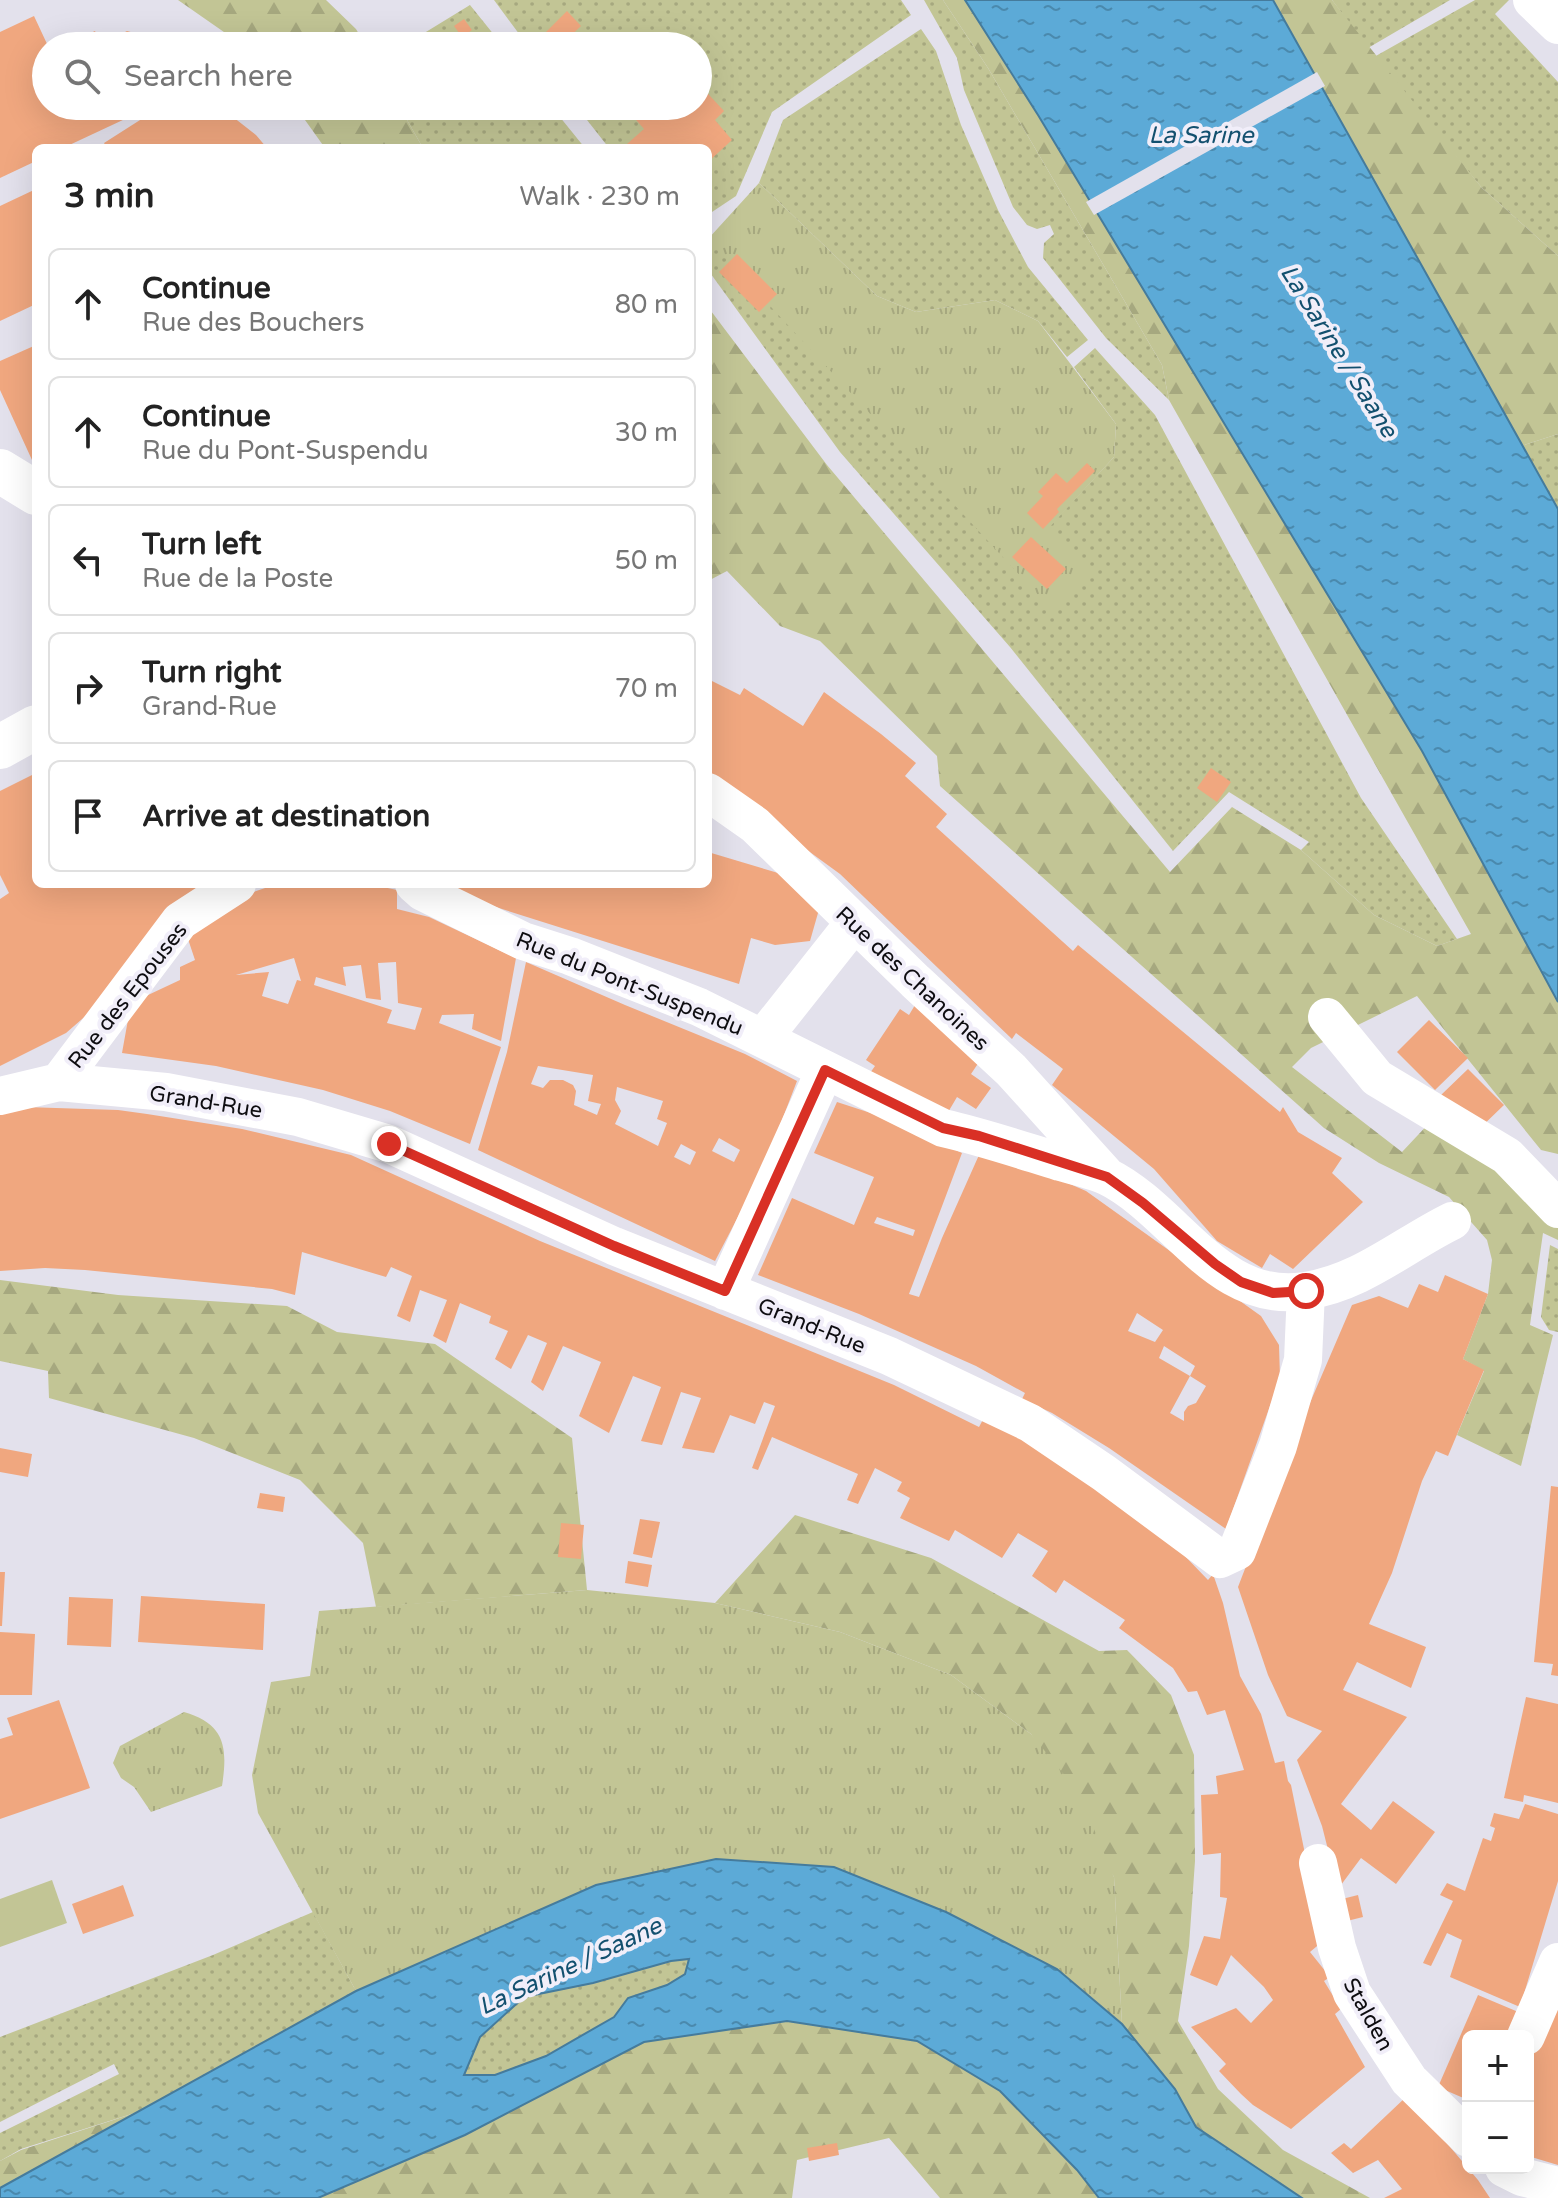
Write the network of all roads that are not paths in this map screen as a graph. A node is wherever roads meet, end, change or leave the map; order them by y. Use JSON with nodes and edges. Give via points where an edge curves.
{"nodes":[{"id":1,"x":1532,"y":0,"type":"edge"},
{"id":2,"x":1558,"y":25,"type":"edge"},
{"id":3,"x":0,"y":471,"type":"edge"},
{"id":4,"x":32,"y":491,"type":"edge"},
{"id":5,"x":32,"y":729,"type":"edge"},
{"id":6,"x":0,"y":747,"type":"edge"},
{"id":7,"x":712,"y":795,"type":"edge"},
{"id":8,"x":231,"y":888,"type":"edge"},
{"id":9,"x":418,"y":888,"type":"edge"},
{"id":10,"x":854,"y":923,"type":"junction"},
{"id":11,"x":1327,"y":1017,"type":"dead end"},
{"id":12,"x":763,"y":1038,"type":"junction"},
{"id":13,"x":825,"y":1070,"type":"junction"},
{"id":14,"x":59,"y":1082,"type":"junction"},
{"id":15,"x":0,"y":1096,"type":"edge"},
{"id":16,"x":1107,"y":1177,"type":"junction"},
{"id":17,"x":1558,"y":1209,"type":"edge"},
{"id":18,"x":1452,"y":1221,"type":"dead end"},
{"id":19,"x":725,"y":1291,"type":"junction"},
{"id":20,"x":1306,"y":1291,"type":"junction"},
{"id":21,"x":1318,"y":1863,"type":"dead end"},
{"id":22,"x":1558,"y":1962,"type":"edge"},
{"id":23,"x":1529,"y":2030,"type":"edge"},
{"id":24,"x":1462,"y":2132,"type":"edge"},
{"id":25,"x":1516,"y":2174,"type":"edge"},
{"id":26,"x":1558,"y":2186,"type":"edge"}],
"edges":[{"from":1,"to":2,"type":"street"},
{"from":3,"to":4,"type":"main road"},
{"from":5,"to":6,"type":"main road"},
{"from":7,"to":10,"type":"street","name":"Rue des Chanoines","via":[[755,825]]},
{"from":8,"to":14,"type":"street","name":"Rue des Epouses","via":[[180,921]]},
{"from":9,"to":12,"type":"street","name":"Rue du Pont-Suspendu","via":[[523,941],[699,1007]]},
{"from":10,"to":12,"type":"street"},
{"from":10,"to":16,"type":"street","name":"Rue des Chanoines","via":[[1011,1070]]},
{"from":11,"to":17,"type":"street","via":[[1377,1078],[1507,1156]]},
{"from":12,"to":13,"type":"street","name":"Rue du Pont-Suspendu"},
{"from":13,"to":16,"type":"street","name":"Rue du Pont-Suspendu","via":[[943,1128]]},
{"from":13,"to":19,"type":"street"},
{"from":14,"to":15,"type":"street","name":"Grand-Rue"},
{"from":14,"to":19,"type":"street","name":"Grand-Rue","via":[[166,1092],[283,1114],[389,1144]]},
{"from":16,"to":20,"type":"street","via":[[1241,1282],[1273,1293]]},
{"from":18,"to":20,"type":"street","via":[[1365,1272]]},
{"from":19,"to":20,"type":"street","name":"Grand-Rue","via":[[889,1356],[1030,1423],[1220,1559],[1237,1551],[1278,1446],[1303,1360]]},
{"from":21,"to":24,"type":"street","name":"Stalden","via":[[1352,1993],[1409,2080]]},
{"from":22,"to":23,"type":"street"},
{"from":25,"to":26,"type":"street"}]}
